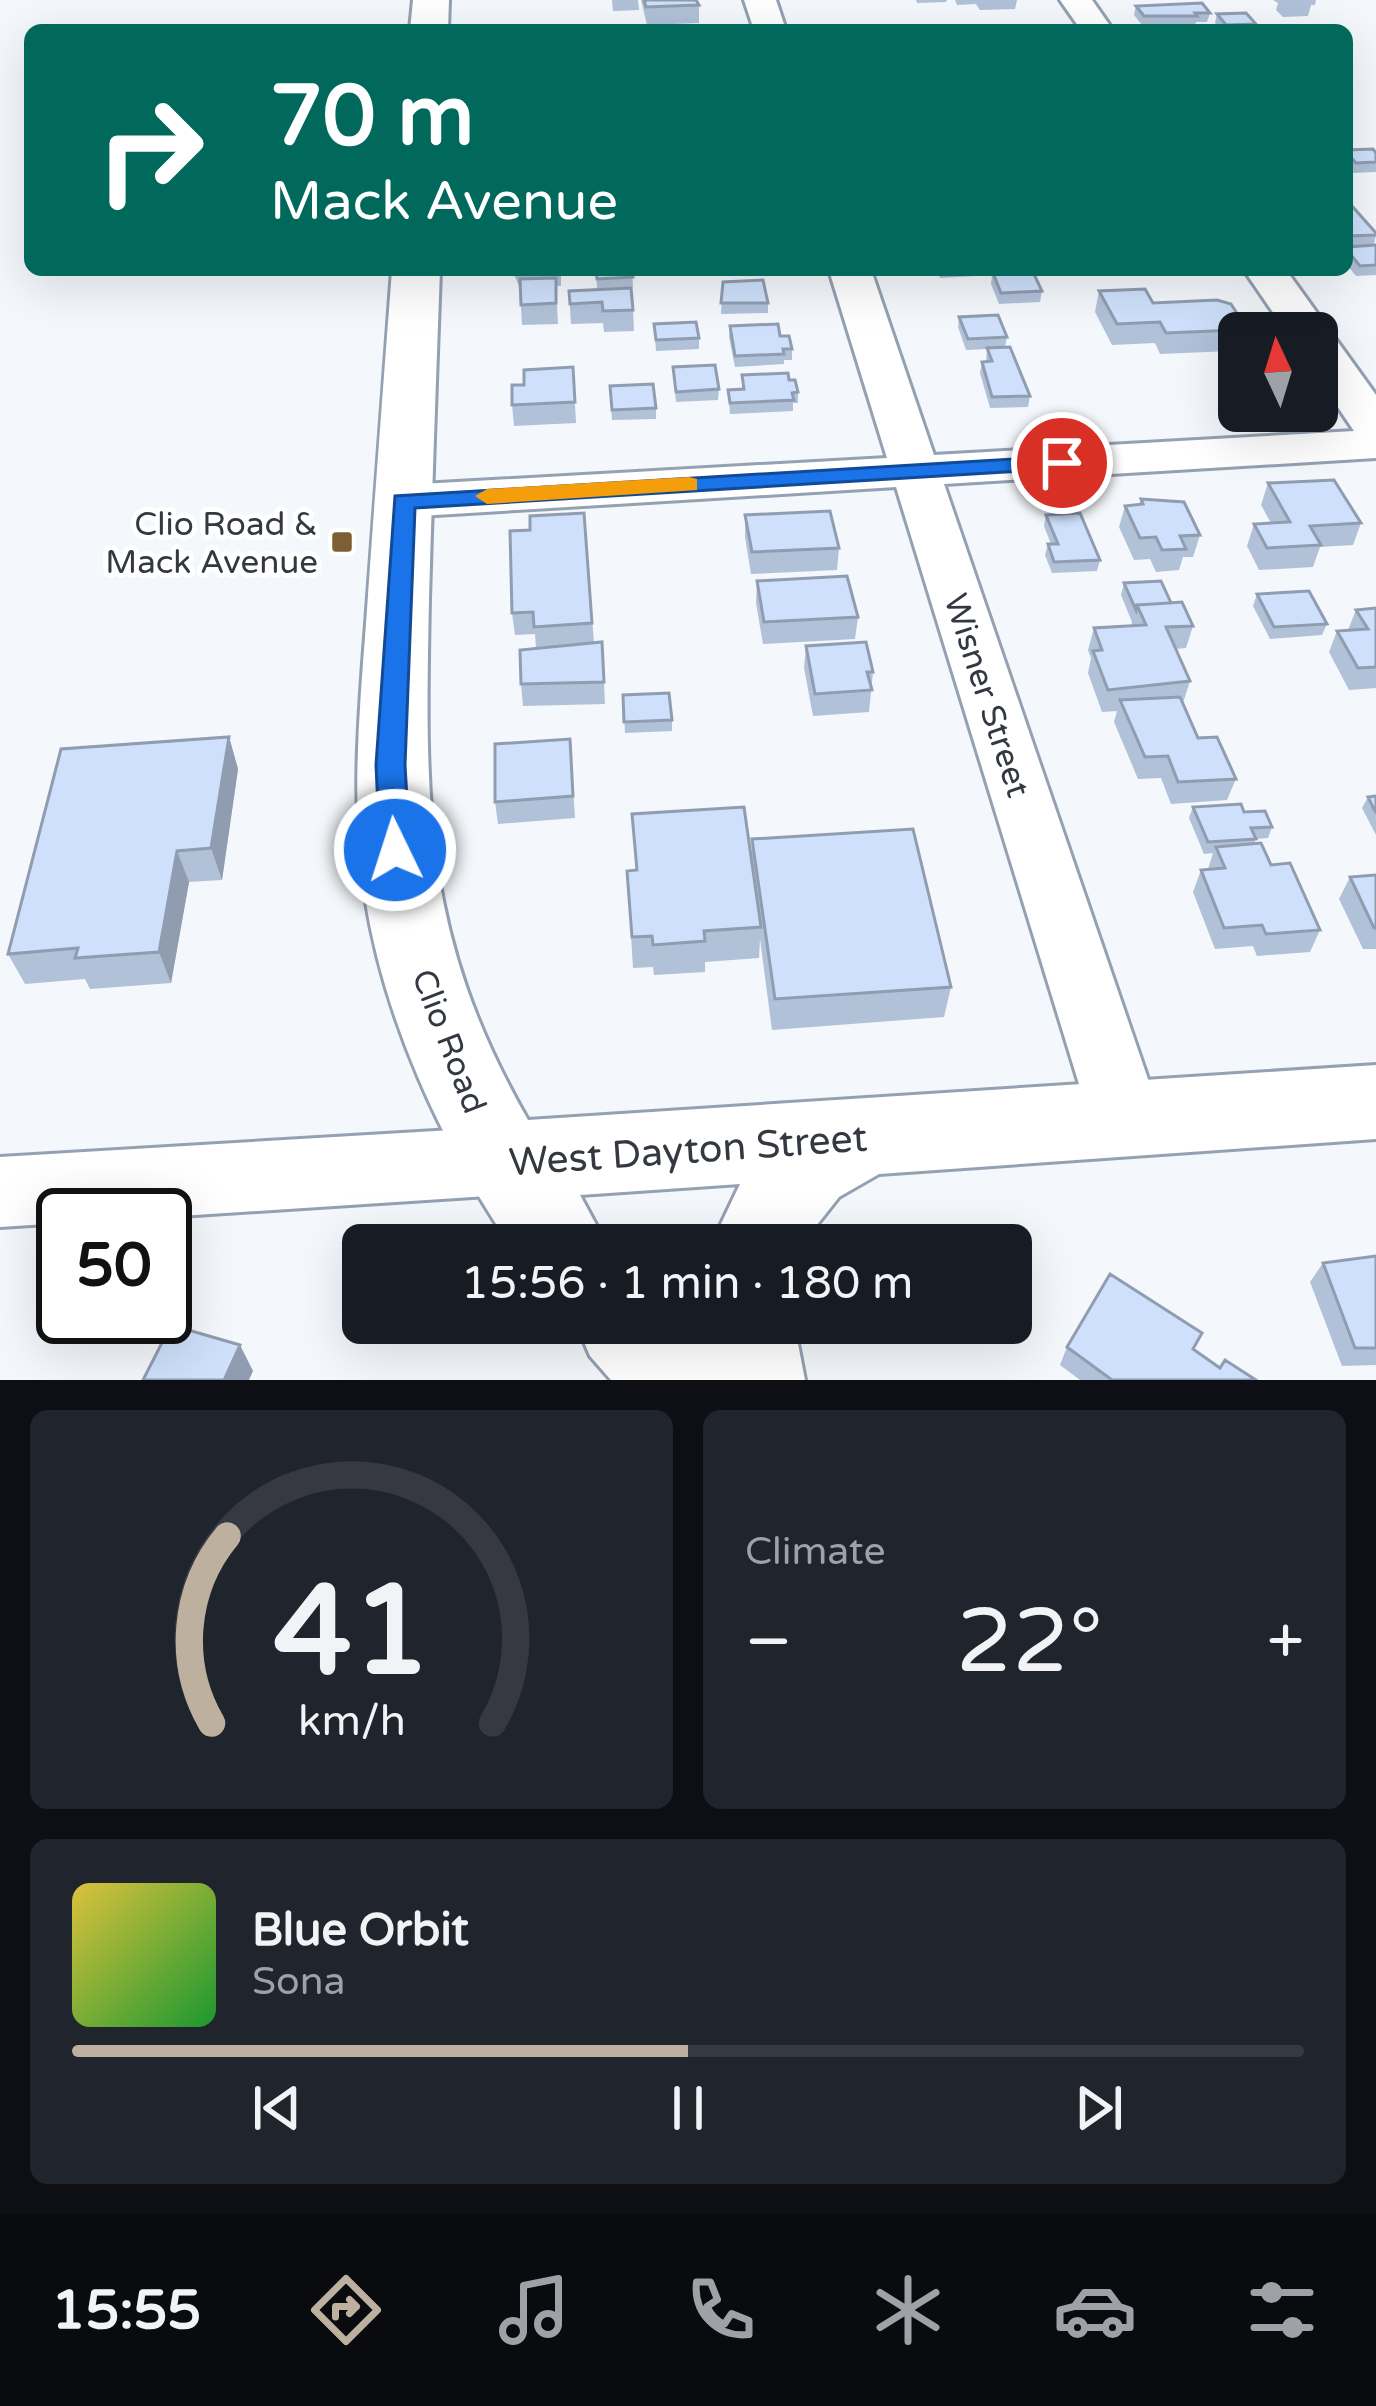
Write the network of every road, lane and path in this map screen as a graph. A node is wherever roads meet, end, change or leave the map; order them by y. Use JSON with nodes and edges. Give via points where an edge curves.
{"nodes":[{"id":1,"x":416,"y":276,"type":"edge"},
{"id":2,"x":852,"y":276,"type":"edge"},
{"id":3,"x":1269,"y":276,"type":"edge"},
{"id":4,"x":1295,"y":312,"type":"edge"},
{"id":5,"x":1338,"y":374,"type":"edge"},
{"id":6,"x":1376,"y":428,"type":"edge"},
{"id":7,"x":1376,"y":444,"type":"edge"},
{"id":8,"x":915,"y":471,"type":"junction"},
{"id":9,"x":403,"y":501,"type":"junction"},
{"id":10,"x":1376,"y":1102,"type":"edge"},
{"id":11,"x":1126,"y":1120,"type":"junction"},
{"id":12,"x":898,"y":1136,"type":"junction"},
{"id":13,"x":503,"y":1161,"type":"junction"},
{"id":14,"x":0,"y":1192,"type":"edge"},
{"id":15,"x":547,"y":1224,"type":"edge"},
{"id":16,"x":766,"y":1224,"type":"edge"},
{"id":17,"x":642,"y":1344,"type":"edge"},
{"id":18,"x":751,"y":1344,"type":"edge"},
{"id":19,"x":674,"y":1380,"type":"edge"},
{"id":20,"x":757,"y":1380,"type":"edge"}],
"edges":[{"from":1,"to":9,"type":"main road","name":"Clio Road"},
{"from":2,"to":8,"type":"street","name":"Wisner Street"},
{"from":3,"to":4,"type":"street"},
{"from":5,"to":6,"type":"street"},
{"from":7,"to":8,"type":"street"},
{"from":8,"to":9,"type":"street"},
{"from":8,"to":11,"type":"street","name":"Wisner Street"},
{"from":9,"to":13,"type":"main road","name":"Clio Road","via":[[390,765],[395,850],[443,1041]]},
{"from":10,"to":11,"type":"main road","name":"West Dayton Street"},
{"from":11,"to":12,"type":"main road","name":"West Dayton Street"},
{"from":12,"to":13,"type":"main road","name":"West Dayton Street"},
{"from":12,"to":16,"type":"main road","via":[[843,1147],[800,1173]]},
{"from":13,"to":14,"type":"street","name":"West Dayton Street"},
{"from":13,"to":15,"type":"main road","name":"Clio Road"},
{"from":17,"to":19,"type":"main road"},
{"from":18,"to":20,"type":"main road"}]}
